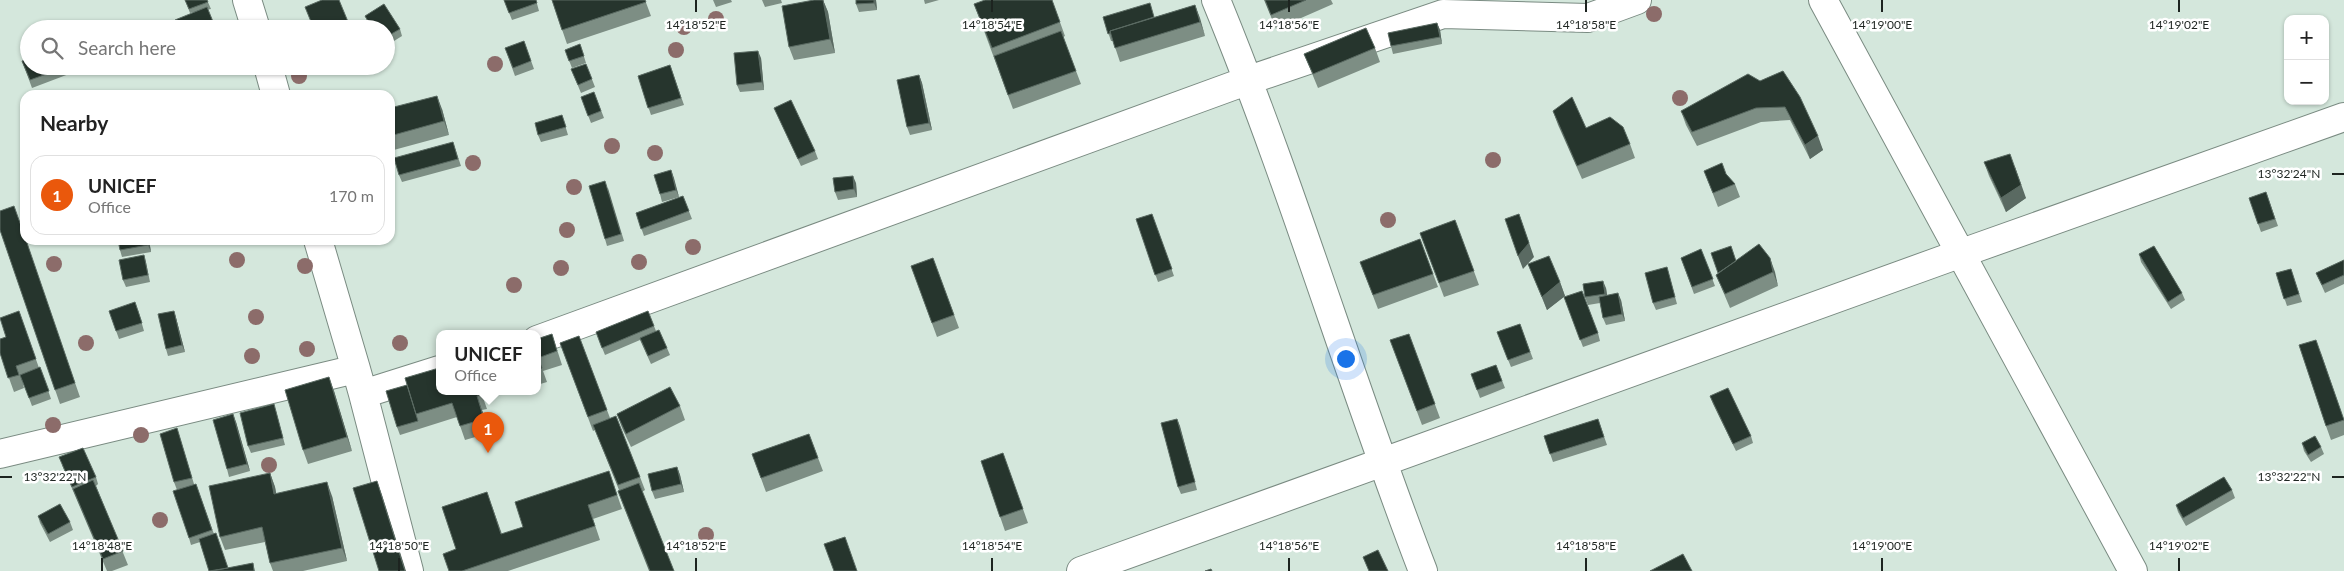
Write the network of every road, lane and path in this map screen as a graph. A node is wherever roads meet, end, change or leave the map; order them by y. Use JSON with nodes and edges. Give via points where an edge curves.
{"nodes":[{"id":1,"x":247,"y":0,"type":"edge"},
{"id":2,"x":1216,"y":0,"type":"edge"},
{"id":3,"x":1637,"y":0,"type":"edge"},
{"id":4,"x":1823,"y":0,"type":"edge"},
{"id":5,"x":253,"y":20,"type":"edge"},
{"id":6,"x":270,"y":75,"type":"edge"},
{"id":7,"x":1249,"y":80,"type":"junction"},
{"id":8,"x":275,"y":90,"type":"edge"},
{"id":9,"x":2344,"y":117,"type":"edge"},
{"id":10,"x":319,"y":245,"type":"edge"},
{"id":11,"x":1959,"y":254,"type":"junction"},
{"id":12,"x":541,"y":339,"type":"edge"},
{"id":13,"x":436,"y":370,"type":"edge"},
{"id":14,"x":359,"y":382,"type":"junction"},
{"id":15,"x":0,"y":454,"type":"edge"},
{"id":16,"x":1381,"y":463,"type":"junction"},
{"id":17,"x":409,"y":571,"type":"edge"},
{"id":18,"x":1081,"y":571,"type":"edge"},
{"id":19,"x":1423,"y":571,"type":"edge"},
{"id":20,"x":2133,"y":571,"type":"edge"}],
"edges":[{"from":1,"to":5,"type":"street"},
{"from":2,"to":7,"type":"street"},
{"from":3,"to":7,"type":"street","via":[[1588,18],[1444,14]]},
{"from":4,"to":11,"type":"street"},
{"from":6,"to":8,"type":"street"},
{"from":7,"to":12,"type":"street"},
{"from":7,"to":16,"type":"street"},
{"from":9,"to":11,"type":"street"},
{"from":10,"to":14,"type":"street"},
{"from":11,"to":16,"type":"street"},
{"from":11,"to":20,"type":"street"},
{"from":13,"to":14,"type":"street"},
{"from":14,"to":15,"type":"street"},
{"from":14,"to":17,"type":"street"},
{"from":16,"to":18,"type":"street"},
{"from":16,"to":19,"type":"street"}]}
